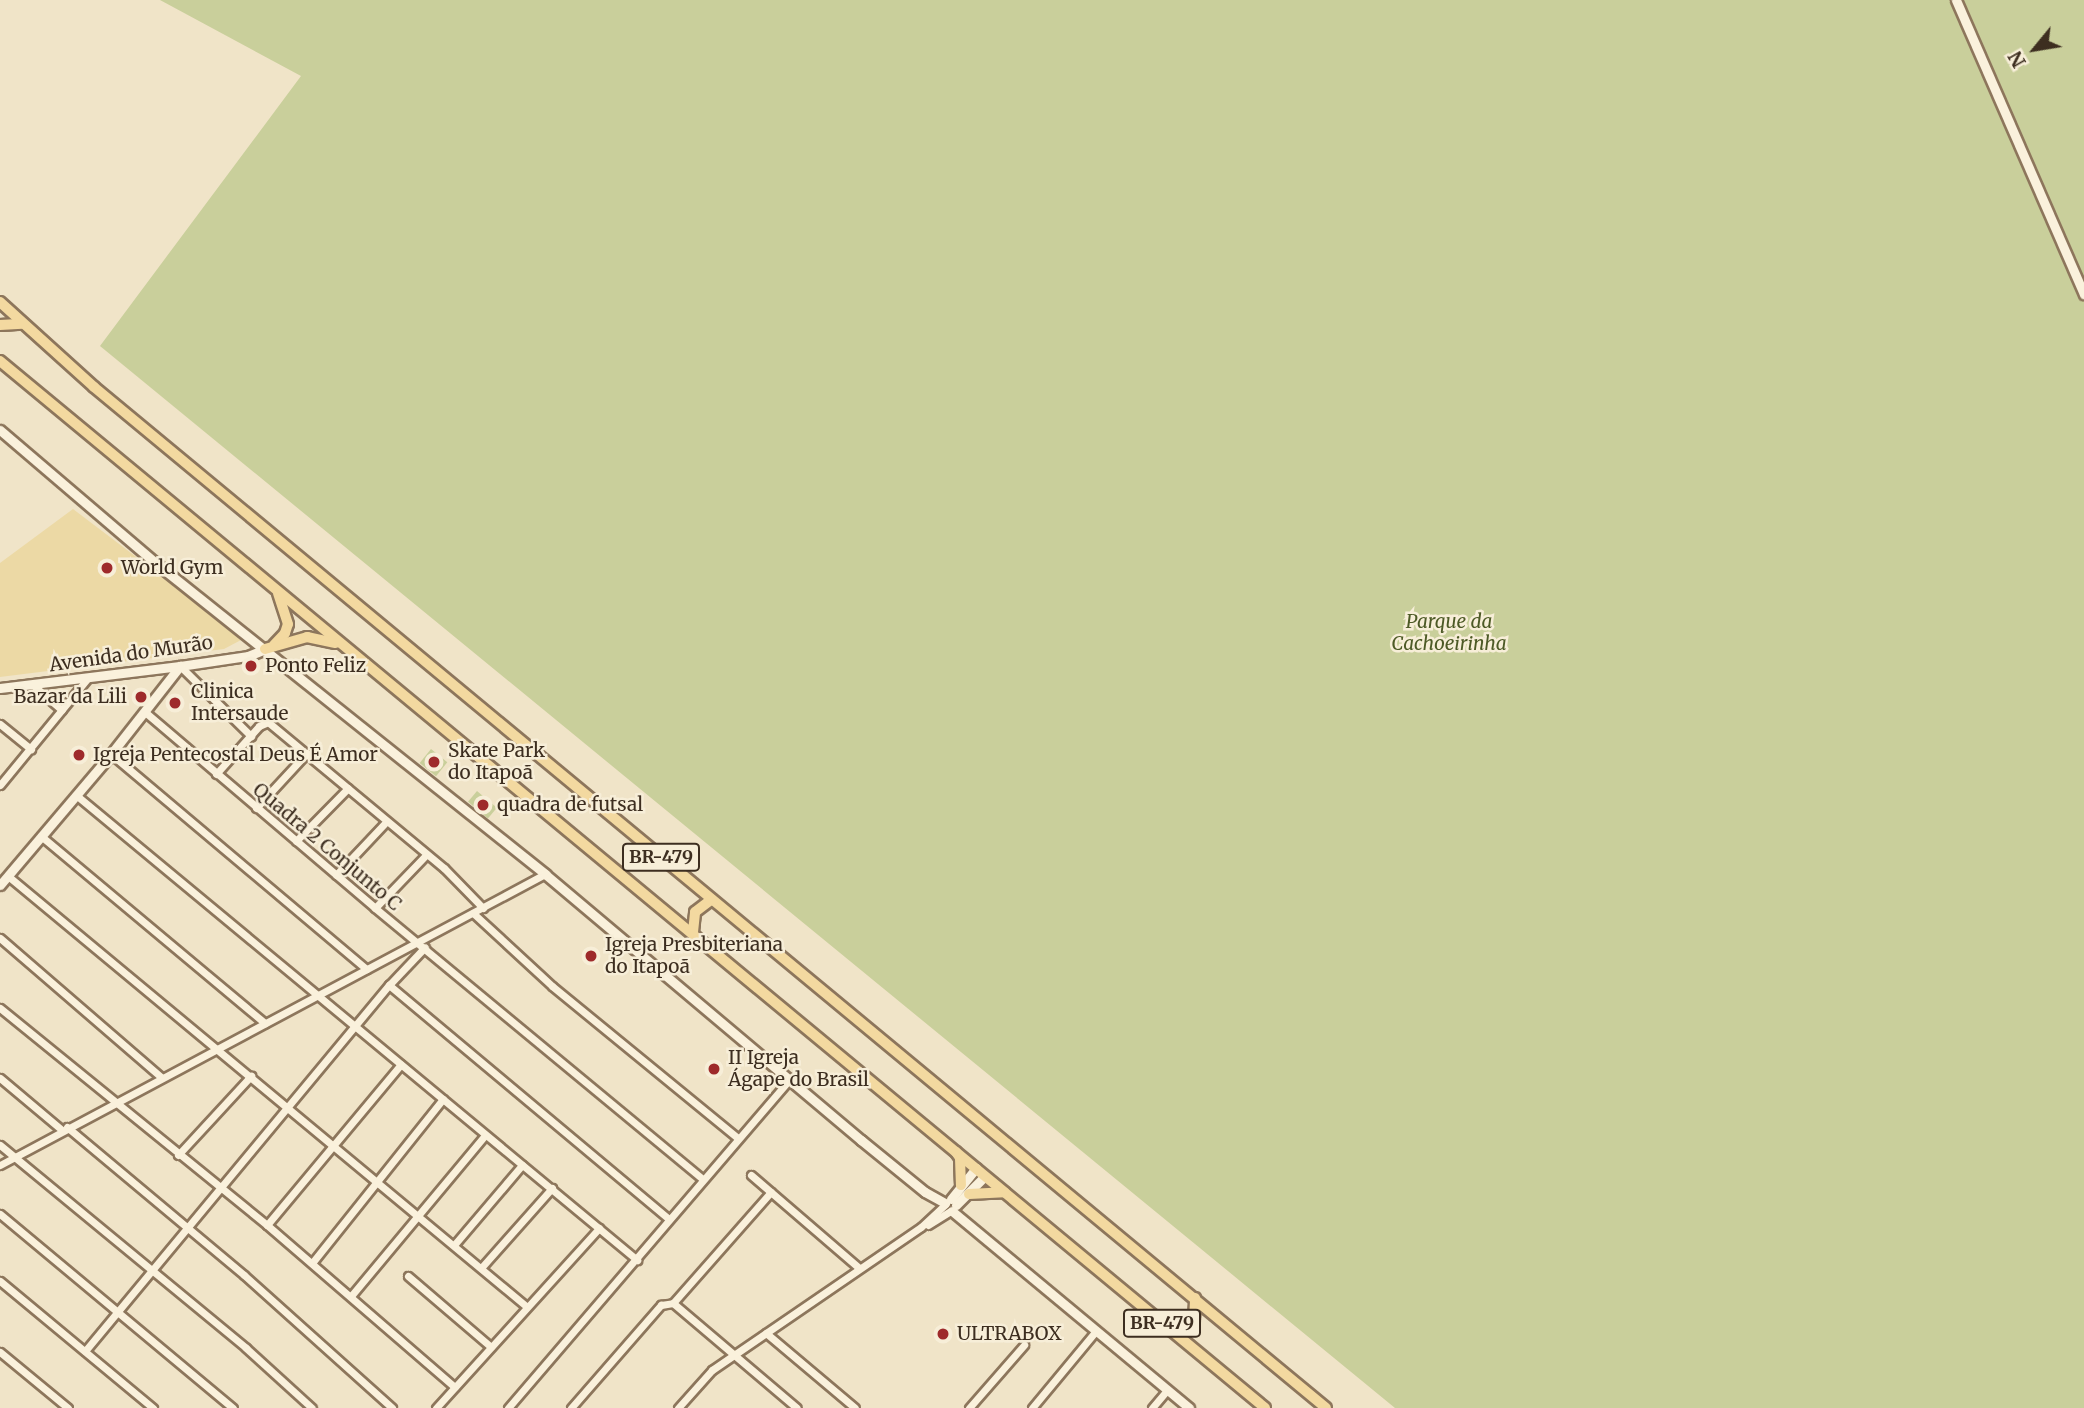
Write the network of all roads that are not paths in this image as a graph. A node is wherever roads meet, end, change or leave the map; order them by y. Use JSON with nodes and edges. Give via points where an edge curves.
{"nodes":[{"id":1,"x":1956,"y":0,"type":"edge"},
{"id":2,"x":2084,"y":294,"type":"edge"},
{"id":3,"x":0,"y":302,"type":"edge"},
{"id":4,"x":22,"y":324,"type":"junction"},
{"id":5,"x":0,"y":325,"type":"edge"},
{"id":6,"x":0,"y":361,"type":"edge"},
{"id":7,"x":0,"y":430,"type":"edge"},
{"id":8,"x":277,"y":591,"type":"junction"},
{"id":9,"x":341,"y":645,"type":"junction"},
{"id":10,"x":269,"y":647,"type":"junction"},
{"id":11,"x":180,"y":666,"type":"junction"},
{"id":12,"x":87,"y":679,"type":"junction"},
{"id":13,"x":33,"y":685,"type":"junction"},
{"id":14,"x":0,"y":688,"type":"edge"},
{"id":15,"x":62,"y":710,"type":"junction"},
{"id":16,"x":145,"y":712,"type":"junction"},
{"id":17,"x":0,"y":724,"type":"edge"},
{"id":18,"x":251,"y":736,"type":"junction"},
{"id":19,"x":31,"y":749,"type":"junction"},
{"id":20,"x":307,"y":753,"type":"junction"},
{"id":21,"x":111,"y":754,"type":"junction"},
{"id":22,"x":216,"y":774,"type":"junction"},
{"id":23,"x":0,"y":785,"type":"edge"},
{"id":24,"x":348,"y":788,"type":"junction"},
{"id":25,"x":76,"y":795,"type":"junction"},
{"id":26,"x":256,"y":808,"type":"junction"},
{"id":27,"x":386,"y":822,"type":"junction"},
{"id":28,"x":41,"y":836,"type":"junction"},
{"id":29,"x":296,"y":841,"type":"junction"},
{"id":30,"x":426,"y":855,"type":"junction"},
{"id":31,"x":545,"y":874,"type":"junction"},
{"id":32,"x":336,"y":875,"type":"junction"},
{"id":33,"x":8,"y":876,"type":"junction"},
{"id":34,"x":0,"y":885,"type":"edge"},
{"id":35,"x":712,"y":900,"type":"junction"},
{"id":36,"x":376,"y":908,"type":"junction"},
{"id":37,"x":483,"y":908,"type":"junction"},
{"id":38,"x":473,"y":913,"type":"junction"},
{"id":39,"x":693,"y":932,"type":"junction"},
{"id":40,"x":0,"y":938,"type":"edge"},
{"id":41,"x":422,"y":945,"type":"junction"},
{"id":42,"x":366,"y":970,"type":"junction"},
{"id":43,"x":389,"y":985,"type":"junction"},
{"id":44,"x":317,"y":995,"type":"junction"},
{"id":45,"x":0,"y":1009,"type":"edge"},
{"id":46,"x":265,"y":1023,"type":"junction"},
{"id":47,"x":356,"y":1028,"type":"junction"},
{"id":48,"x":219,"y":1049,"type":"junction"},
{"id":49,"x":401,"y":1065,"type":"junction"},
{"id":50,"x":251,"y":1076,"type":"junction"},
{"id":51,"x":0,"y":1077,"type":"edge"},
{"id":52,"x":162,"y":1078,"type":"junction"},
{"id":53,"x":790,"y":1079,"type":"junction"},
{"id":54,"x":443,"y":1099,"type":"junction"},
{"id":55,"x":116,"y":1102,"type":"junction"},
{"id":56,"x":288,"y":1108,"type":"junction"},
{"id":57,"x":64,"y":1129,"type":"junction"},
{"id":58,"x":485,"y":1135,"type":"junction"},
{"id":59,"x":738,"y":1138,"type":"junction"},
{"id":60,"x":332,"y":1144,"type":"junction"},
{"id":61,"x":0,"y":1145,"type":"edge"},
{"id":62,"x":956,"y":1152,"type":"junction"},
{"id":63,"x":178,"y":1155,"type":"junction"},
{"id":64,"x":13,"y":1156,"type":"junction"},
{"id":65,"x":0,"y":1165,"type":"edge"},
{"id":66,"x":522,"y":1165,"type":"junction"},
{"id":67,"x":976,"y":1168,"type":"junction"},
{"id":68,"x":751,"y":1175,"type":"dead end"},
{"id":69,"x":985,"y":1177,"type":"junction"},
{"id":70,"x":703,"y":1179,"type":"junction"},
{"id":71,"x":376,"y":1180,"type":"junction"},
{"id":72,"x":220,"y":1188,"type":"junction"},
{"id":73,"x":552,"y":1188,"type":"junction"},
{"id":74,"x":965,"y":1189,"type":"junction"},
{"id":75,"x":771,"y":1192,"type":"junction"},
{"id":76,"x":1004,"y":1192,"type":"junction"},
{"id":77,"x":950,"y":1205,"type":"junction"},
{"id":78,"x":0,"y":1214,"type":"edge"},
{"id":79,"x":417,"y":1215,"type":"junction"},
{"id":80,"x":669,"y":1219,"type":"junction"},
{"id":81,"x":267,"y":1225,"type":"junction"},
{"id":82,"x":187,"y":1228,"type":"junction"},
{"id":83,"x":599,"y":1228,"type":"junction"},
{"id":84,"x":454,"y":1245,"type":"junction"},
{"id":85,"x":637,"y":1260,"type":"junction"},
{"id":86,"x":312,"y":1263,"type":"junction"},
{"id":87,"x":481,"y":1268,"type":"junction"},
{"id":88,"x":859,"y":1268,"type":"junction"},
{"id":89,"x":153,"y":1271,"type":"junction"},
{"id":90,"x":408,"y":1276,"type":"dead end"},
{"id":91,"x":0,"y":1281,"type":"edge"},
{"id":92,"x":351,"y":1296,"type":"junction"},
{"id":93,"x":1195,"y":1298,"type":"junction"},
{"id":94,"x":673,"y":1303,"type":"junction"},
{"id":95,"x":526,"y":1306,"type":"junction"},
{"id":96,"x":118,"y":1312,"type":"junction"},
{"id":97,"x":1172,"y":1331,"type":"junction"},
{"id":98,"x":1096,"y":1332,"type":"junction"},
{"id":99,"x":766,"y":1333,"type":"junction"},
{"id":100,"x":1024,"y":1345,"type":"dead end"},
{"id":101,"x":491,"y":1347,"type":"junction"},
{"id":102,"x":85,"y":1351,"type":"junction"},
{"id":103,"x":0,"y":1352,"type":"edge"},
{"id":104,"x":733,"y":1356,"type":"junction"},
{"id":105,"x":455,"y":1387,"type":"junction"},
{"id":106,"x":1167,"y":1390,"type":"junction"},
{"id":107,"x":68,"y":1408,"type":"edge"},
{"id":108,"x":153,"y":1408,"type":"edge"},
{"id":109,"x":233,"y":1408,"type":"edge"},
{"id":110,"x":312,"y":1408,"type":"edge"},
{"id":111,"x":392,"y":1408,"type":"edge"},
{"id":112,"x":436,"y":1408,"type":"edge"},
{"id":113,"x":508,"y":1408,"type":"edge"},
{"id":114,"x":571,"y":1408,"type":"edge"},
{"id":115,"x":678,"y":1408,"type":"edge"},
{"id":116,"x":797,"y":1408,"type":"edge"},
{"id":117,"x":855,"y":1408,"type":"edge"},
{"id":118,"x":968,"y":1408,"type":"edge"},
{"id":119,"x":1032,"y":1408,"type":"edge"},
{"id":120,"x":1152,"y":1408,"type":"edge"},
{"id":121,"x":1189,"y":1408,"type":"edge"},
{"id":122,"x":1265,"y":1408,"type":"edge"},
{"id":123,"x":1326,"y":1408,"type":"edge"}],
"edges":[{"from":1,"to":2,"type":"street"},
{"from":3,"to":4,"type":"main road","number":"BR-479"},
{"from":4,"to":5,"type":"main road"},
{"from":4,"to":35,"type":"main road","number":"BR-479"},
{"from":6,"to":8,"type":"main road","number":"BR-479"},
{"from":7,"to":10,"type":"street","via":[[157,564]]},
{"from":8,"to":9,"type":"main road","number":"BR-479"},
{"from":8,"to":10,"type":"main road","via":[[288,624]]},
{"from":9,"to":10,"type":"main road","via":[[312,637]]},
{"from":9,"to":39,"type":"main road","number":"BR-479"},
{"from":10,"to":11,"type":"street","name":"Avenida do Murão","via":[[248,656]]},
{"from":10,"to":31,"type":"street"},
{"from":11,"to":12,"type":"street","name":"Avenida do Murão"},
{"from":11,"to":16,"type":"street"},
{"from":11,"to":18,"type":"street"},
{"from":12,"to":13,"type":"street","name":"Avenida do Murão"},
{"from":12,"to":15,"type":"street"},
{"from":13,"to":14,"type":"street","name":"Avenida do Murão"},
{"from":13,"to":15,"type":"street"},
{"from":15,"to":19,"type":"street"},
{"from":16,"to":21,"type":"street"},
{"from":16,"to":22,"type":"street","name":"Quadra 2 Conjunto C"},
{"from":17,"to":19,"type":"street"},
{"from":18,"to":20,"type":"street","via":[[268,722]]},
{"from":18,"to":22,"type":"street"},
{"from":19,"to":23,"type":"street"},
{"from":20,"to":24,"type":"street"},
{"from":20,"to":26,"type":"street"},
{"from":21,"to":25,"type":"street"},
{"from":21,"to":42,"type":"street"},
{"from":22,"to":26,"type":"street","name":"Quadra 2 Conjunto C"},
{"from":24,"to":27,"type":"street"},
{"from":24,"to":29,"type":"street"},
{"from":25,"to":28,"type":"street"},
{"from":25,"to":44,"type":"street"},
{"from":26,"to":29,"type":"street","name":"Quadra 2 Conjunto C"},
{"from":27,"to":30,"type":"street"},
{"from":27,"to":32,"type":"street"},
{"from":28,"to":33,"type":"street"},
{"from":28,"to":46,"type":"street"},
{"from":29,"to":32,"type":"street","name":"Quadra 2 Conjunto C"},
{"from":30,"to":36,"type":"street"},
{"from":30,"to":37,"type":"street"},
{"from":31,"to":37,"type":"street"},
{"from":31,"to":53,"type":"street"},
{"from":32,"to":36,"type":"street","name":"Quadra 2 Conjunto C"},
{"from":33,"to":34,"type":"street"},
{"from":33,"to":48,"type":"street"},
{"from":35,"to":39,"type":"main road","via":[[695,912]]},
{"from":35,"to":93,"type":"main road","number":"BR-479"},
{"from":36,"to":41,"type":"street","name":"Quadra 2 Conjunto C"},
{"from":37,"to":38,"type":"street"},
{"from":38,"to":41,"type":"street"},
{"from":38,"to":59,"type":"street","via":[[552,986]]},
{"from":39,"to":62,"type":"main road","number":"BR-479"},
{"from":40,"to":52,"type":"street"},
{"from":41,"to":42,"type":"street"},
{"from":41,"to":43,"type":"street"},
{"from":41,"to":70,"type":"street","name":"Quadra 2 Conjunto C"},
{"from":42,"to":44,"type":"street"},
{"from":43,"to":47,"type":"street"},
{"from":43,"to":80,"type":"street"},
{"from":44,"to":46,"type":"street"},
{"from":44,"to":47,"type":"street"},
{"from":45,"to":55,"type":"street"},
{"from":46,"to":48,"type":"street"},
{"from":47,"to":49,"type":"street"},
{"from":47,"to":56,"type":"street"},
{"from":48,"to":50,"type":"street"},
{"from":48,"to":52,"type":"street"},
{"from":49,"to":54,"type":"street"},
{"from":49,"to":60,"type":"street"},
{"from":50,"to":56,"type":"street"},
{"from":50,"to":63,"type":"street"},
{"from":51,"to":57,"type":"street"},
{"from":52,"to":55,"type":"street"},
{"from":53,"to":59,"type":"street"},
{"from":53,"to":77,"type":"street","via":[[917,1185]]},
{"from":54,"to":58,"type":"street"},
{"from":54,"to":71,"type":"street"},
{"from":55,"to":57,"type":"street"},
{"from":55,"to":63,"type":"street"},
{"from":56,"to":60,"type":"street"},
{"from":56,"to":72,"type":"street"},
{"from":57,"to":64,"type":"street"},
{"from":57,"to":82,"type":"street"},
{"from":58,"to":66,"type":"street"},
{"from":58,"to":79,"type":"street"},
{"from":59,"to":70,"type":"street"},
{"from":60,"to":71,"type":"street"},
{"from":60,"to":81,"type":"street"},
{"from":61,"to":64,"type":"street"},
{"from":62,"to":67,"type":"main road","number":"BR-479"},
{"from":62,"to":74,"type":"main road"},
{"from":63,"to":72,"type":"street"},
{"from":64,"to":65,"type":"street"},
{"from":64,"to":89,"type":"street"},
{"from":66,"to":73,"type":"street"},
{"from":66,"to":84,"type":"street"},
{"from":67,"to":69,"type":"main road","number":"BR-479"},
{"from":67,"to":74,"type":"street"},
{"from":68,"to":75,"type":"street"},
{"from":69,"to":74,"type":"street"},
{"from":69,"to":76,"type":"main road","number":"BR-479"},
{"from":70,"to":80,"type":"street"},
{"from":71,"to":79,"type":"street"},
{"from":71,"to":86,"type":"street"},
{"from":72,"to":81,"type":"street"},
{"from":72,"to":82,"type":"street"},
{"from":73,"to":83,"type":"street"},
{"from":73,"to":87,"type":"street"},
{"from":74,"to":76,"type":"main road"},
{"from":74,"to":77,"type":"street"},
{"from":75,"to":88,"type":"street"},
{"from":75,"to":94,"type":"street"},
{"from":76,"to":97,"type":"main road","number":"BR-479"},
{"from":77,"to":88,"type":"street"},
{"from":77,"to":98,"type":"street","via":[[980,1237]]},
{"from":78,"to":96,"type":"street"},
{"from":79,"to":84,"type":"street"},
{"from":79,"to":92,"type":"street"},
{"from":80,"to":85,"type":"street"},
{"from":81,"to":86,"type":"street"},
{"from":82,"to":89,"type":"street"},
{"from":82,"to":111,"type":"street"},
{"from":83,"to":85,"type":"street"},
{"from":83,"to":95,"type":"street"},
{"from":84,"to":87,"type":"street"},
{"from":85,"to":113,"type":"street"},
{"from":86,"to":92,"type":"street"},
{"from":87,"to":95,"type":"street"},
{"from":88,"to":99,"type":"street"},
{"from":89,"to":96,"type":"street"},
{"from":89,"to":110,"type":"street"},
{"from":90,"to":101,"type":"street"},
{"from":91,"to":102,"type":"street"},
{"from":92,"to":105,"type":"street"},
{"from":93,"to":97,"type":"main road","via":[[1194,1320]]},
{"from":93,"to":123,"type":"main road","number":"BR-479"},
{"from":94,"to":104,"type":"street"},
{"from":94,"to":114,"type":"street","via":[[661,1305]]},
{"from":95,"to":101,"type":"street"},
{"from":96,"to":102,"type":"street"},
{"from":96,"to":109,"type":"street"},
{"from":97,"to":122,"type":"main road","number":"BR-479"},
{"from":98,"to":106,"type":"street"},
{"from":98,"to":119,"type":"street"},
{"from":99,"to":104,"type":"street"},
{"from":99,"to":117,"type":"street"},
{"from":100,"to":118,"type":"street"},
{"from":101,"to":105,"type":"street"},
{"from":102,"to":108,"type":"street"},
{"from":103,"to":107,"type":"street"},
{"from":104,"to":115,"type":"street","via":[[712,1370]]},
{"from":104,"to":116,"type":"street"},
{"from":105,"to":112,"type":"street"},
{"from":106,"to":120,"type":"street"},
{"from":106,"to":121,"type":"street"}]}
